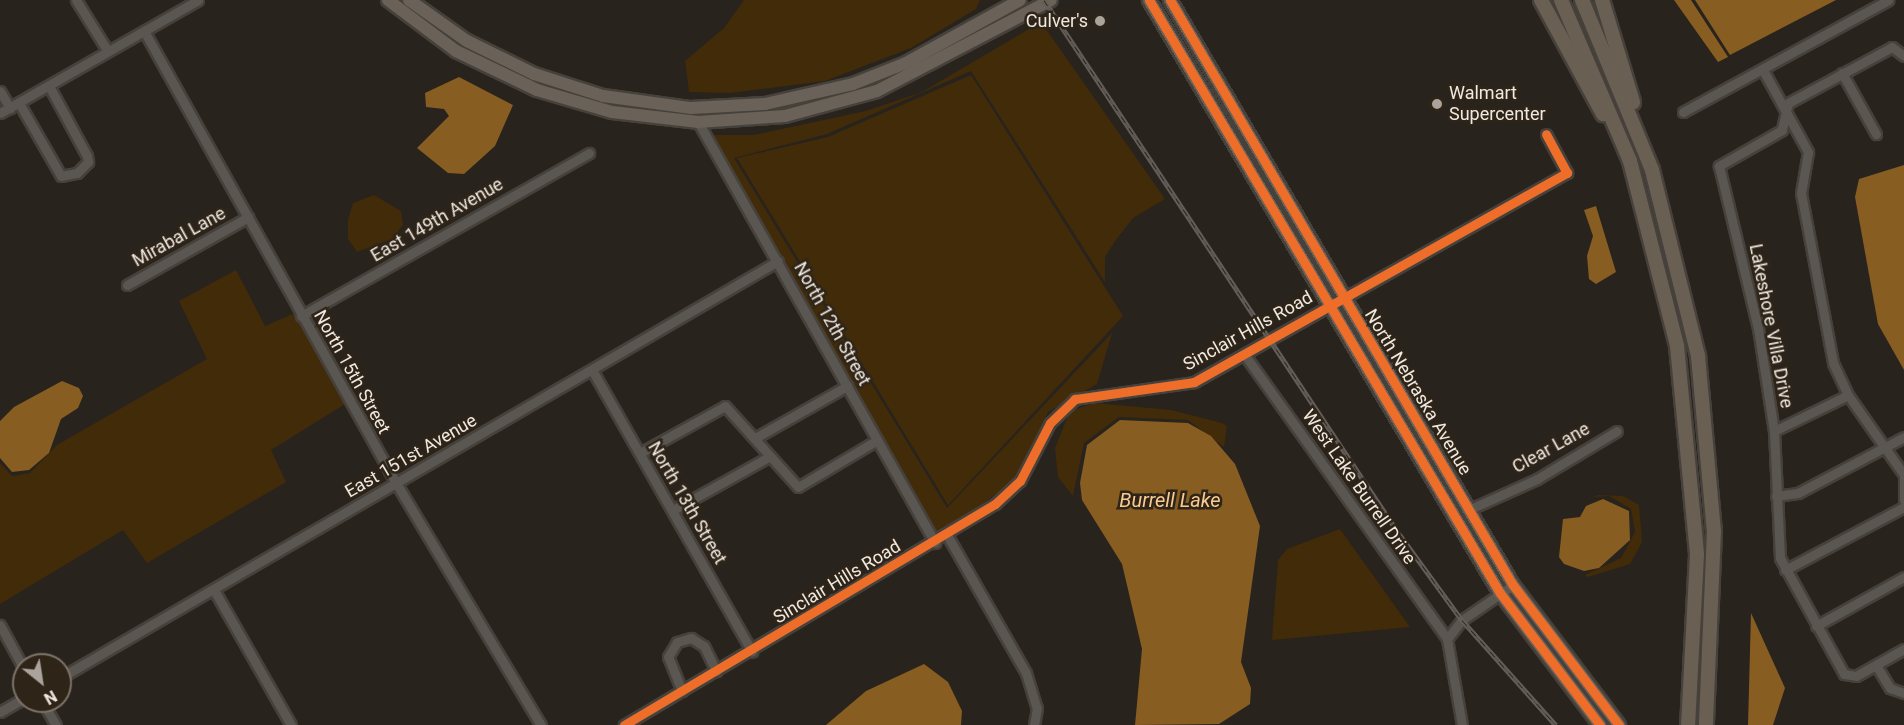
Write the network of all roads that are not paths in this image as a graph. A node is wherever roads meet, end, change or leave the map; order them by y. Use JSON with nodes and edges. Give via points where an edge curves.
{"nodes":[{"id":1,"x":76,"y":0,"type":"edge"},
{"id":2,"x":198,"y":0,"type":"edge"},
{"id":3,"x":388,"y":0,"type":"edge"},
{"id":4,"x":409,"y":0,"type":"edge"},
{"id":5,"x":1020,"y":0,"type":"edge"},
{"id":6,"x":1051,"y":0,"type":"edge"},
{"id":7,"x":1149,"y":0,"type":"edge"},
{"id":8,"x":1170,"y":0,"type":"edge"},
{"id":9,"x":1541,"y":0,"type":"edge"},
{"id":10,"x":1561,"y":0,"type":"edge"},
{"id":11,"x":1582,"y":0,"type":"edge"},
{"id":12,"x":1602,"y":0,"type":"edge"},
{"id":13,"x":1888,"y":0,"type":"edge"},
{"id":14,"x":144,"y":31,"type":"junction"},
{"id":15,"x":107,"y":50,"type":"junction"},
{"id":16,"x":1904,"y":56,"type":"edge"},
{"id":17,"x":1763,"y":70,"type":"junction"},
{"id":18,"x":1842,"y":73,"type":"junction"},
{"id":19,"x":49,"y":86,"type":"junction"},
{"id":20,"x":0,"y":91,"type":"edge"},
{"id":21,"x":15,"y":105,"type":"junction"},
{"id":22,"x":1683,"y":112,"type":"dead end"},
{"id":23,"x":0,"y":113,"type":"edge"},
{"id":24,"x":1788,"y":116,"type":"junction"},
{"id":25,"x":1219,"y":118,"type":"junction"},
{"id":26,"x":698,"y":122,"type":"junction"},
{"id":27,"x":1876,"y":134,"type":"dead end"},
{"id":28,"x":1546,"y":135,"type":"dead end"},
{"id":29,"x":1640,"y":136,"type":"junction"},
{"id":30,"x":589,"y":153,"type":"dead end"},
{"id":31,"x":1630,"y":161,"type":"junction"},
{"id":32,"x":1266,"y":168,"type":"junction"},
{"id":33,"x":248,"y":217,"type":"junction"},
{"id":34,"x":778,"y":261,"type":"junction"},
{"id":35,"x":127,"y":285,"type":"dead end"},
{"id":36,"x":1342,"y":297,"type":"junction"},
{"id":37,"x":1329,"y":304,"type":"junction"},
{"id":38,"x":302,"y":316,"type":"junction"},
{"id":39,"x":1244,"y":354,"type":"junction"},
{"id":40,"x":592,"y":370,"type":"junction"},
{"id":41,"x":1371,"y":375,"type":"junction"},
{"id":42,"x":848,"y":386,"type":"junction"},
{"id":43,"x":1848,"y":396,"type":"junction"},
{"id":44,"x":1617,"y":430,"type":"dead end"},
{"id":45,"x":1774,"y":431,"type":"junction"},
{"id":46,"x":1423,"y":434,"type":"junction"},
{"id":47,"x":1904,"y":437,"type":"edge"},
{"id":48,"x":755,"y":438,"type":"junction"},
{"id":49,"x":877,"y":440,"type":"junction"},
{"id":50,"x":1884,"y":447,"type":"junction"},
{"id":51,"x":640,"y":453,"type":"junction"},
{"id":52,"x":1419,"y":456,"type":"junction"},
{"id":53,"x":766,"y":458,"type":"junction"},
{"id":54,"x":396,"y":483,"type":"junction"},
{"id":55,"x":1776,"y":496,"type":"junction"},
{"id":56,"x":1904,"y":500,"type":"edge"},
{"id":57,"x":1904,"y":507,"type":"edge"},
{"id":58,"x":673,"y":510,"type":"junction"},
{"id":59,"x":1468,"y":510,"type":"junction"},
{"id":60,"x":947,"y":535,"type":"junction"},
{"id":61,"x":935,"y":543,"type":"junction"},
{"id":62,"x":1785,"y":570,"type":"junction"},
{"id":63,"x":1904,"y":577,"type":"edge"},
{"id":64,"x":1513,"y":585,"type":"junction"},
{"id":65,"x":214,"y":590,"type":"junction"},
{"id":66,"x":1500,"y":593,"type":"junction"},
{"id":67,"x":0,"y":625,"type":"edge"},
{"id":68,"x":1816,"y":626,"type":"junction"},
{"id":69,"x":1447,"y":639,"type":"junction"},
{"id":70,"x":1904,"y":649,"type":"edge"},
{"id":71,"x":752,"y":652,"type":"junction"},
{"id":72,"x":15,"y":653,"type":"edge"},
{"id":73,"x":1876,"y":664,"type":"junction"},
{"id":74,"x":72,"y":671,"type":"edge"},
{"id":75,"x":716,"y":671,"type":"junction"},
{"id":76,"x":682,"y":691,"type":"junction"},
{"id":77,"x":1904,"y":693,"type":"edge"},
{"id":78,"x":291,"y":725,"type":"edge"},
{"id":79,"x":540,"y":725,"type":"edge"},
{"id":80,"x":624,"y":725,"type":"edge"},
{"id":81,"x":1034,"y":725,"type":"edge"},
{"id":82,"x":1462,"y":725,"type":"edge"},
{"id":83,"x":1600,"y":725,"type":"edge"},
{"id":84,"x":1619,"y":725,"type":"edge"},
{"id":85,"x":1688,"y":725,"type":"edge"},
{"id":86,"x":1706,"y":725,"type":"edge"}],
"edges":[{"from":1,"to":15,"type":"street"},
{"from":2,"to":14,"type":"street"},
{"from":3,"to":26,"type":"main road","via":[[456,51],[537,90],[612,112]]},
{"from":4,"to":5,"type":"main road","via":[[467,41],[542,77],[603,96],[691,108],[765,104],[853,84],[906,63]]},
{"from":6,"to":26,"type":"main road","via":[[877,91],[785,116]]},
{"from":7,"to":25,"type":"main road","name":"North Nebraska Avenue"},
{"from":8,"to":32,"type":"main road","name":"North Nebraska Avenue"},
{"from":9,"to":31,"type":"highway"},
{"from":10,"to":31,"type":"highway"},
{"from":11,"to":29,"type":"highway"},
{"from":12,"to":29,"type":"highway","via":[[1629,80]]},
{"from":13,"to":17,"type":"street"},
{"from":14,"to":15,"type":"street"},
{"from":14,"to":33,"type":"street","name":"North 15th Street"},
{"from":15,"to":19,"type":"street"},
{"from":16,"to":18,"type":"street","via":[[1892,47]]},
{"from":17,"to":22,"type":"street"},
{"from":17,"to":24,"type":"street"},
{"from":18,"to":24,"type":"street","via":[[1788,103]]},
{"from":18,"to":27,"type":"street"},
{"from":19,"to":21,"type":"street"},
{"from":19,"to":21,"type":"street","via":[[87,156],[78,174],[61,176]]},
{"from":20,"to":21,"type":"street"},
{"from":21,"to":23,"type":"street"},
{"from":24,"to":43,"type":"street","via":[[1808,152],[1801,193],[1833,363]]},
{"from":24,"to":45,"type":"street","name":"Lakeshore Villa Drive","via":[[1782,130],[1719,166],[1758,328]]},
{"from":25,"to":32,"type":"main road","via":[[1233,122],[1255,162]]},
{"from":25,"to":37,"type":"main road","name":"North Nebraska Avenue"},
{"from":26,"to":34,"type":"street","name":"North 12th Street"},
{"from":28,"to":36,"type":"street","name":"Sinclair Hills Road","via":[[1567,174]]},
{"from":29,"to":86,"type":"highway","via":[[1679,264],[1707,423],[1715,576]]},
{"from":30,"to":38,"type":"street","name":"East 149th Avenue"},
{"from":31,"to":85,"type":"highway","via":[[1665,287],[1688,410],[1697,555]]},
{"from":32,"to":36,"type":"main road","name":"North Nebraska Avenue"},
{"from":33,"to":35,"type":"street","name":"Mirabal Lane"},
{"from":33,"to":38,"type":"street","name":"North 15th Street"},
{"from":34,"to":40,"type":"street","name":"East 151st Avenue"},
{"from":34,"to":42,"type":"street","name":"North 12th Street"},
{"from":36,"to":37,"type":"street","name":"Sinclair Hills Road"},
{"from":36,"to":46,"type":"main road","name":"North Nebraska Avenue"},
{"from":37,"to":39,"type":"street","name":"Sinclair Hills Road"},
{"from":37,"to":41,"type":"main road","name":"North Nebraska Avenue"},
{"from":38,"to":54,"type":"street","name":"North 15th Street"},
{"from":39,"to":60,"type":"street","name":"Sinclair Hills Road","via":[[1179,387],[1075,399],[1050,423],[1020,481]]},
{"from":39,"to":69,"type":"street","name":"West Lake Burrell Drive"},
{"from":40,"to":51,"type":"street","name":"North 13th Street"},
{"from":40,"to":54,"type":"street","name":"East 151st Avenue"},
{"from":41,"to":46,"type":"main road","via":[[1386,388],[1410,425]]},
{"from":41,"to":52,"type":"main road","name":"North Nebraska Avenue"},
{"from":42,"to":48,"type":"street"},
{"from":42,"to":49,"type":"street","name":"North 12th Street"},
{"from":43,"to":45,"type":"street"},
{"from":43,"to":50,"type":"street"},
{"from":44,"to":59,"type":"street","name":"Clear Lane","via":[[1537,479]]},
{"from":45,"to":55,"type":"street","name":"Lakeshore Villa Drive"},
{"from":46,"to":59,"type":"main road","name":"North Nebraska Avenue"},
{"from":47,"to":50,"type":"street"},
{"from":48,"to":51,"type":"street","via":[[725,406]]},
{"from":48,"to":53,"type":"street"},
{"from":49,"to":53,"type":"street","via":[[798,487]]},
{"from":49,"to":61,"type":"street","name":"North 12th Street"},
{"from":50,"to":55,"type":"street","via":[[1798,493]]},
{"from":50,"to":56,"type":"street","via":[[1904,475]]},
{"from":51,"to":58,"type":"street","name":"North 13th Street"},
{"from":52,"to":59,"type":"main road","via":[[1429,459],[1457,504]]},
{"from":52,"to":66,"type":"main road","name":"North Nebraska Avenue"},
{"from":53,"to":58,"type":"street"},
{"from":54,"to":65,"type":"street","name":"East 151st Avenue"},
{"from":54,"to":79,"type":"street","name":"North 15th Street"},
{"from":55,"to":62,"type":"street","name":"Lakeshore Villa Drive"},
{"from":57,"to":62,"type":"street"},
{"from":58,"to":71,"type":"street","name":"North 13th Street"},
{"from":59,"to":64,"type":"main road","name":"North Nebraska Avenue"},
{"from":60,"to":61,"type":"street","name":"Sinclair Hills Road"},
{"from":60,"to":81,"type":"street","via":[[1026,673],[1037,708]]},
{"from":61,"to":71,"type":"street","name":"Sinclair Hills Road"},
{"from":62,"to":68,"type":"street"},
{"from":63,"to":68,"type":"street"},
{"from":64,"to":66,"type":"street"},
{"from":64,"to":84,"type":"main road","name":"North Nebraska Avenue"},
{"from":65,"to":74,"type":"street","name":"East 151st Avenue"},
{"from":65,"to":78,"type":"street"},
{"from":66,"to":69,"type":"street","via":[[1462,620]]},
{"from":66,"to":83,"type":"main road","name":"North Nebraska Avenue"},
{"from":67,"to":72,"type":"street"},
{"from":68,"to":73,"type":"street","via":[[1844,674],[1856,676]]},
{"from":69,"to":82,"type":"street","name":"West Lake Burrell Drive"},
{"from":70,"to":73,"type":"street"},
{"from":71,"to":75,"type":"street","name":"Sinclair Hills Road"},
{"from":73,"to":77,"type":"street","via":[[1888,684]]},
{"from":75,"to":76,"type":"street","name":"Sinclair Hills Road"},
{"from":75,"to":76,"type":"street","via":[[704,646],[691,638],[677,642],[668,657]]},
{"from":76,"to":80,"type":"street","name":"Sinclair Hills Road"}]}
